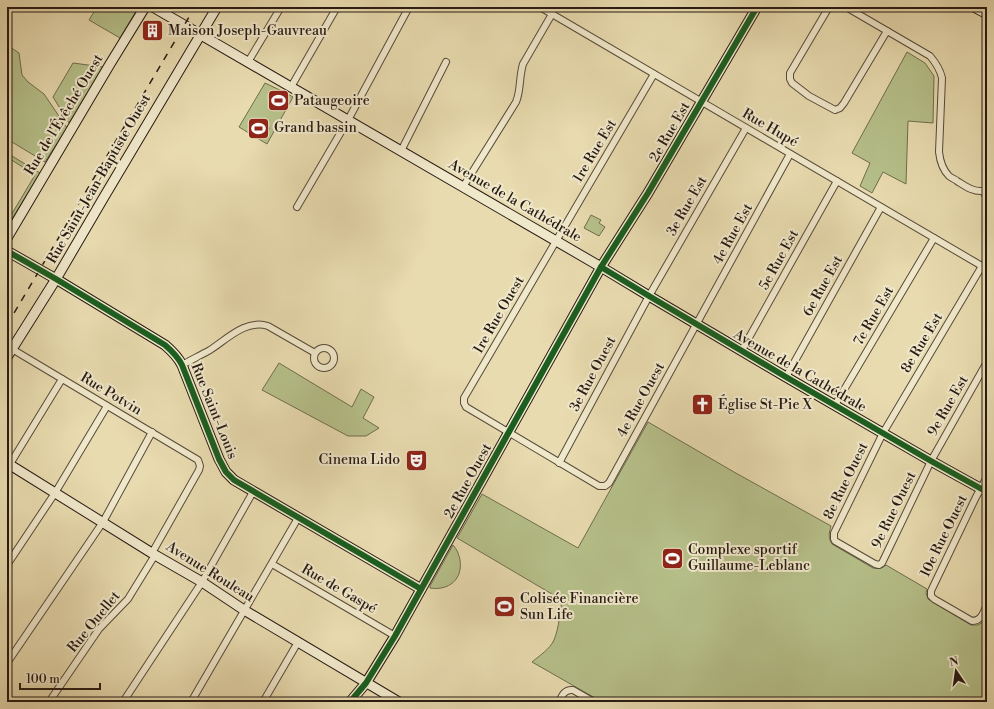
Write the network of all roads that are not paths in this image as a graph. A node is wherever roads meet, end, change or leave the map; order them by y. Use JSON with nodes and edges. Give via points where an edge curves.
{"nodes":[{"id":1,"x":145,"y":7,"type":"edge"},
{"id":2,"x":153,"y":7,"type":"edge"},
{"id":3,"x":217,"y":7,"type":"edge"},
{"id":4,"x":281,"y":7,"type":"edge"},
{"id":5,"x":337,"y":7,"type":"edge"},
{"id":6,"x":409,"y":7,"type":"edge"},
{"id":7,"x":540,"y":7,"type":"edge"},
{"id":8,"x":757,"y":7,"type":"edge"},
{"id":9,"x":830,"y":7,"type":"edge"},
{"id":10,"x":846,"y":7,"type":"edge"},
{"id":11,"x":974,"y":7,"type":"edge"},
{"id":12,"x":552,"y":14,"type":"junction"},
{"id":13,"x":987,"y":14,"type":"edge"},
{"id":14,"x":887,"y":31,"type":"junction"},
{"id":15,"x":201,"y":35,"type":"junction"},
{"id":16,"x":248,"y":62,"type":"junction"},
{"id":17,"x":446,"y":62,"type":"dead end"},
{"id":18,"x":654,"y":74,"type":"junction"},
{"id":19,"x":291,"y":87,"type":"junction"},
{"id":20,"x":701,"y":102,"type":"junction"},
{"id":21,"x":348,"y":120,"type":"junction"},
{"id":22,"x":746,"y":128,"type":"junction"},
{"id":23,"x":401,"y":151,"type":"junction"},
{"id":24,"x":790,"y":154,"type":"junction"},
{"id":25,"x":837,"y":181,"type":"junction"},
{"id":26,"x":463,"y":187,"type":"junction"},
{"id":27,"x":985,"y":188,"type":"edge"},
{"id":28,"x":987,"y":198,"type":"edge"},
{"id":29,"x":297,"y":207,"type":"dead end"},
{"id":30,"x":881,"y":207,"type":"junction"},
{"id":31,"x":7,"y":238,"type":"edge"},
{"id":32,"x":934,"y":238,"type":"junction"},
{"id":33,"x":556,"y":241,"type":"junction"},
{"id":34,"x":7,"y":251,"type":"edge"},
{"id":35,"x":601,"y":267,"type":"junction"},
{"id":36,"x":984,"y":268,"type":"edge"},
{"id":37,"x":56,"y":279,"type":"junction"},
{"id":38,"x":649,"y":296,"type":"junction"},
{"id":39,"x":697,"y":325,"type":"junction"},
{"id":40,"x":12,"y":349,"type":"junction"},
{"id":41,"x":742,"y":350,"type":"junction"},
{"id":42,"x":315,"y":352,"type":"dead end"},
{"id":43,"x":7,"y":357,"type":"edge"},
{"id":44,"x":987,"y":362,"type":"edge"},
{"id":45,"x":182,"y":365,"type":"junction"},
{"id":46,"x":786,"y":377,"type":"junction"},
{"id":47,"x":62,"y":379,"type":"junction"},
{"id":48,"x":835,"y":405,"type":"junction"},
{"id":49,"x":107,"y":406,"type":"junction"},
{"id":50,"x":152,"y":432,"type":"junction"},
{"id":51,"x":509,"y":433,"type":"junction"},
{"id":52,"x":883,"y":433,"type":"junction"},
{"id":53,"x":198,"y":460,"type":"joint"},
{"id":54,"x":931,"y":461,"type":"junction"},
{"id":55,"x":559,"y":463,"type":"junction"},
{"id":56,"x":8,"y":466,"type":"edge"},
{"id":57,"x":987,"y":477,"type":"edge"},
{"id":58,"x":984,"y":491,"type":"edge"},
{"id":59,"x":253,"y":492,"type":"junction"},
{"id":60,"x":55,"y":493,"type":"junction"},
{"id":61,"x":298,"y":518,"type":"junction"},
{"id":62,"x":103,"y":522,"type":"junction"},
{"id":63,"x":153,"y":554,"type":"junction"},
{"id":64,"x":272,"y":564,"type":"junction"},
{"id":65,"x":875,"y":564,"type":"joint"},
{"id":66,"x":7,"y":566,"type":"edge"},
{"id":67,"x":202,"y":582,"type":"junction"},
{"id":68,"x":421,"y":589,"type":"junction"},
{"id":69,"x":987,"y":604,"type":"edge"},
{"id":70,"x":244,"y":610,"type":"junction"},
{"id":71,"x":395,"y":636,"type":"junction"},
{"id":72,"x":298,"y":642,"type":"junction"},
{"id":73,"x":7,"y":663,"type":"edge"},
{"id":74,"x":366,"y":683,"type":"junction"},
{"id":75,"x":49,"y":702,"type":"edge"},
{"id":76,"x":123,"y":702,"type":"edge"},
{"id":77,"x":191,"y":702,"type":"edge"},
{"id":78,"x":262,"y":702,"type":"edge"},
{"id":79,"x":350,"y":702,"type":"edge"},
{"id":80,"x":399,"y":702,"type":"edge"},
{"id":81,"x":559,"y":702,"type":"edge"},
{"id":82,"x":594,"y":702,"type":"edge"}],
"edges":[{"from":1,"to":31,"type":"street","name":"Rue de l'Évêché Ouest"},
{"from":2,"to":15,"type":"street","name":"Avenue de la Cathédrale"},
{"from":3,"to":15,"type":"street","name":"Rue Saint-Jean-Baptiste Ouest"},
{"from":4,"to":16,"type":"street"},
{"from":5,"to":19,"type":"street"},
{"from":6,"to":21,"type":"street"},
{"from":7,"to":12,"type":"street","name":"Rue Hupé"},
{"from":8,"to":20,"type":"street","name":"2e Rue Est"},
{"from":9,"to":14,"type":"street","via":[[790,74],[790,79],[809,96],[835,110],[844,103]]},
{"from":10,"to":14,"type":"street"},
{"from":11,"to":13,"type":"street"},
{"from":12,"to":18,"type":"street","name":"Rue Hupé"},
{"from":12,"to":26,"type":"street","via":[[523,64],[516,102]]},
{"from":14,"to":27,"type":"street","via":[[930,56],[936,63],[942,78],[939,152],[943,167],[949,176],[970,188],[978,192]]},
{"from":15,"to":16,"type":"street","name":"Avenue de la Cathédrale"},
{"from":15,"to":37,"type":"street","name":"Rue Saint-Jean-Baptiste Ouest"},
{"from":16,"to":19,"type":"street","name":"Avenue de la Cathédrale"},
{"from":17,"to":23,"type":"street"},
{"from":18,"to":20,"type":"street","name":"Rue Hupé"},
{"from":18,"to":33,"type":"street","name":"1re Rue Est"},
{"from":19,"to":21,"type":"street","name":"Avenue de la Cathédrale"},
{"from":20,"to":22,"type":"street","name":"Rue Hupé"},
{"from":20,"to":35,"type":"street","name":"2e Rue Est"},
{"from":21,"to":23,"type":"street","name":"Avenue de la Cathédrale"},
{"from":21,"to":29,"type":"street"},
{"from":22,"to":24,"type":"street","name":"Rue Hupé"},
{"from":22,"to":38,"type":"street","name":"3e Rue Est"},
{"from":23,"to":26,"type":"street","name":"Avenue de la Cathédrale"},
{"from":24,"to":25,"type":"street","name":"Rue Hupé"},
{"from":24,"to":39,"type":"street","name":"4e Rue Est"},
{"from":25,"to":30,"type":"street","name":"Rue Hupé"},
{"from":25,"to":41,"type":"street","name":"5e Rue Est"},
{"from":26,"to":33,"type":"street","name":"Avenue de la Cathédrale"},
{"from":27,"to":28,"type":"street"},
{"from":30,"to":32,"type":"street","name":"Rue Hupé"},
{"from":30,"to":46,"type":"street","name":"6e Rue Est"},
{"from":32,"to":36,"type":"street","name":"Rue Hupé"},
{"from":32,"to":48,"type":"street","name":"7e Rue Est"},
{"from":33,"to":35,"type":"street","name":"Avenue de la Cathédrale"},
{"from":33,"to":51,"type":"street","name":"1re Rue Ouest","via":[[464,398],[466,407]]},
{"from":34,"to":37,"type":"street","name":"Rue Saint-Louis"},
{"from":35,"to":38,"type":"street","name":"Avenue de la Cathédrale"},
{"from":35,"to":51,"type":"street","name":"2e Rue Ouest"},
{"from":36,"to":52,"type":"street","name":"8e Rue Est"},
{"from":37,"to":40,"type":"street","name":"Rue Saint-Jean-Baptiste Ouest"},
{"from":37,"to":45,"type":"street","name":"Rue Saint-Louis","via":[[165,345],[178,357]]},
{"from":38,"to":39,"type":"street","name":"Avenue de la Cathédrale"},
{"from":38,"to":55,"type":"street","name":"3e Rue Ouest"},
{"from":39,"to":41,"type":"street","name":"Avenue de la Cathédrale"},
{"from":39,"to":55,"type":"street","name":"4e Rue Ouest","via":[[610,483],[599,486]]},
{"from":40,"to":43,"type":"street","name":"Rue Saint-Jean-Baptiste Ouest"},
{"from":40,"to":47,"type":"street","name":"Rue Potvin"},
{"from":41,"to":46,"type":"street","name":"Avenue de la Cathédrale"},
{"from":42,"to":45,"type":"street","via":[[268,326],[256,324],[231,335]]},
{"from":44,"to":54,"type":"street","name":"9e Rue Est"},
{"from":45,"to":59,"type":"street","name":"Rue Saint-Louis","via":[[226,472]]},
{"from":46,"to":48,"type":"street","name":"Avenue de la Cathédrale"},
{"from":47,"to":49,"type":"street","name":"Rue Potvin"},
{"from":47,"to":56,"type":"street"},
{"from":48,"to":52,"type":"street","name":"Avenue de la Cathédrale"},
{"from":49,"to":50,"type":"street","name":"Rue Potvin"},
{"from":49,"to":60,"type":"street"},
{"from":50,"to":53,"type":"street","name":"Rue Potvin"},
{"from":50,"to":62,"type":"street"},
{"from":51,"to":55,"type":"street"},
{"from":51,"to":68,"type":"street","name":"2e Rue Ouest"},
{"from":52,"to":54,"type":"street","name":"Avenue de la Cathédrale"},
{"from":52,"to":65,"type":"street","name":"8e Rue Ouest","via":[[834,533],[836,542]]},
{"from":53,"to":63,"type":"street","name":"Rue Ouellet","via":[[199,470]]},
{"from":54,"to":58,"type":"street","name":"Avenue de la Cathédrale"},
{"from":54,"to":65,"type":"street","name":"9e Rue Ouest","via":[[882,563]]},
{"from":56,"to":60,"type":"street","name":"Avenue Rouleau"},
{"from":57,"to":58,"type":"street","name":"10e Rue Ouest"},
{"from":58,"to":69,"type":"street","name":"10e Rue Ouest","via":[[931,591],[931,596],[974,621],[980,619]]},
{"from":59,"to":61,"type":"street","name":"Rue Saint-Louis"},
{"from":59,"to":67,"type":"street"},
{"from":60,"to":62,"type":"street","name":"Avenue Rouleau"},
{"from":60,"to":66,"type":"street"},
{"from":61,"to":64,"type":"street"},
{"from":61,"to":68,"type":"street","name":"Rue Saint-Louis"},
{"from":62,"to":63,"type":"street","name":"Avenue Rouleau"},
{"from":62,"to":73,"type":"street"},
{"from":63,"to":67,"type":"street","name":"Avenue Rouleau"},
{"from":63,"to":75,"type":"street","name":"Rue Ouellet","via":[[128,599],[99,629]]},
{"from":64,"to":70,"type":"street"},
{"from":64,"to":71,"type":"street","name":"Rue de Gaspé"},
{"from":67,"to":70,"type":"street","name":"Avenue Rouleau"},
{"from":67,"to":76,"type":"street"},
{"from":68,"to":71,"type":"street","name":"2e Rue Ouest"},
{"from":70,"to":72,"type":"street","name":"Avenue Rouleau"},
{"from":70,"to":77,"type":"street"},
{"from":71,"to":74,"type":"street","name":"2e Rue Ouest"},
{"from":72,"to":74,"type":"street","name":"Avenue Rouleau"},
{"from":72,"to":78,"type":"street"},
{"from":74,"to":79,"type":"street","name":"2e Rue Ouest"},
{"from":74,"to":80,"type":"street","name":"Avenue Rouleau"},
{"from":81,"to":82,"type":"street","via":[[566,690],[570,689]]}]}
